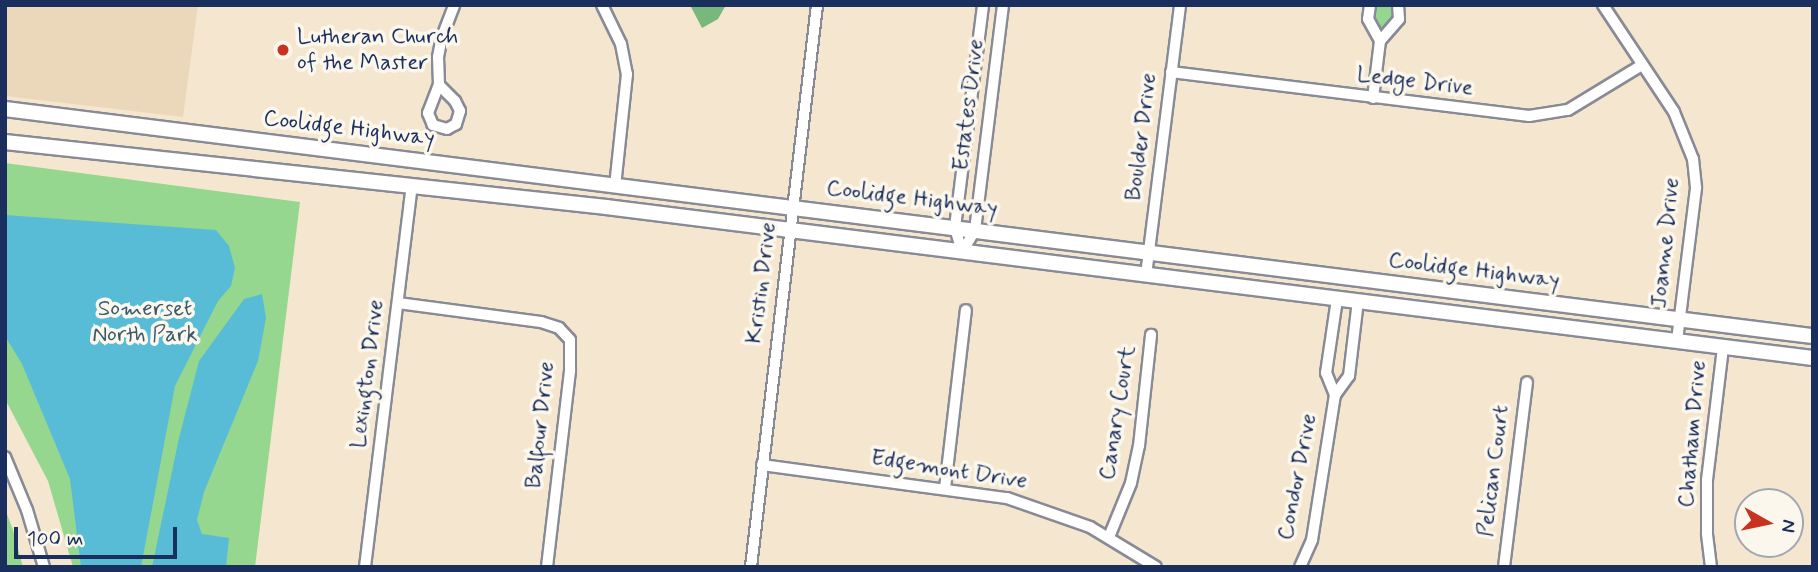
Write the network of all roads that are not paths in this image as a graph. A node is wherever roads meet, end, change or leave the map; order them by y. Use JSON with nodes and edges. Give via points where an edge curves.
{"nodes":[{"id":1,"x":454,"y":5,"type":"edge"},
{"id":2,"x":602,"y":5,"type":"edge"},
{"id":3,"x":817,"y":5,"type":"edge"},
{"id":4,"x":983,"y":5,"type":"edge"},
{"id":5,"x":1003,"y":5,"type":"edge"},
{"id":6,"x":1180,"y":5,"type":"edge"},
{"id":7,"x":1370,"y":5,"type":"edge"},
{"id":8,"x":1398,"y":5,"type":"edge"},
{"id":9,"x":1603,"y":5,"type":"edge"},
{"id":10,"x":1380,"y":41,"type":"junction"},
{"id":11,"x":1642,"y":65,"type":"junction"},
{"id":12,"x":1171,"y":72,"type":"junction"},
{"id":13,"x":439,"y":85,"type":"dead end"},
{"id":14,"x":1373,"y":98,"type":"junction"},
{"id":15,"x":5,"y":109,"type":"edge"},
{"id":16,"x":5,"y":142,"type":"edge"},
{"id":17,"x":327,"y":150,"type":"junction"},
{"id":18,"x":394,"y":158,"type":"junction"},
{"id":19,"x":314,"y":176,"type":"junction"},
{"id":20,"x":380,"y":182,"type":"junction"},
{"id":21,"x":412,"y":186,"type":"junction"},
{"id":22,"x":615,"y":186,"type":"junction"},
{"id":23,"x":606,"y":207,"type":"junction"},
{"id":24,"x":792,"y":207,"type":"junction"},
{"id":25,"x":956,"y":228,"type":"junction"},
{"id":26,"x":789,"y":230,"type":"junction"},
{"id":27,"x":975,"y":230,"type":"junction"},
{"id":28,"x":962,"y":252,"type":"junction"},
{"id":29,"x":1148,"y":253,"type":"junction"},
{"id":30,"x":1146,"y":275,"type":"junction"},
{"id":31,"x":1336,"y":299,"type":"junction"},
{"id":32,"x":1358,"y":301,"type":"junction"},
{"id":33,"x":398,"y":303,"type":"junction"},
{"id":34,"x":966,"y":310,"type":"dead end"},
{"id":35,"x":1680,"y":319,"type":"junction"},
{"id":36,"x":1152,"y":335,"type":"dead end"},
{"id":37,"x":1813,"y":336,"type":"edge"},
{"id":38,"x":1677,"y":341,"type":"junction"},
{"id":39,"x":1723,"y":347,"type":"junction"},
{"id":40,"x":1813,"y":358,"type":"edge"},
{"id":41,"x":1527,"y":382,"type":"dead end"},
{"id":42,"x":1335,"y":395,"type":"junction"},
{"id":43,"x":5,"y":457,"type":"edge"},
{"id":44,"x":762,"y":465,"type":"junction"},
{"id":45,"x":945,"y":488,"type":"junction"},
{"id":46,"x":1109,"y":537,"type":"junction"},
{"id":47,"x":44,"y":567,"type":"edge"},
{"id":48,"x":365,"y":567,"type":"edge"},
{"id":49,"x":547,"y":567,"type":"edge"},
{"id":50,"x":751,"y":567,"type":"edge"},
{"id":51,"x":1156,"y":567,"type":"edge"},
{"id":52,"x":1300,"y":567,"type":"edge"},
{"id":53,"x":1504,"y":567,"type":"edge"},
{"id":54,"x":1711,"y":567,"type":"edge"}],
"edges":[{"from":1,"to":13,"type":"street","via":[[440,46]]},
{"from":2,"to":22,"type":"street","via":[[621,44],[627,74]]},
{"from":3,"to":24,"type":"street","name":"Kristin Drive"},
{"from":4,"to":25,"type":"street","name":"Estates Drive"},
{"from":5,"to":27,"type":"street","name":"Estates Drive"},
{"from":6,"to":12,"type":"street","name":"Boulder Drive"},
{"from":7,"to":10,"type":"street","via":[[1368,19]]},
{"from":8,"to":10,"type":"street","via":[[1399,19]]},
{"from":9,"to":11,"type":"street","name":"Joanne Drive"},
{"from":10,"to":14,"type":"street"},
{"from":11,"to":14,"type":"street","name":"Ledge Drive","via":[[1580,104],[1542,116]]},
{"from":11,"to":35,"type":"street","name":"Joanne Drive","via":[[1681,124],[1693,159],[1696,188]]},
{"from":12,"to":14,"type":"street","name":"Ledge Drive"},
{"from":12,"to":29,"type":"street","name":"Boulder Drive"},
{"from":15,"to":17,"type":"main road","name":"Coolidge Highway"},
{"from":16,"to":19,"type":"main road","name":"Coolidge Highway"},
{"from":17,"to":18,"type":"main road","name":"Coolidge Highway"},
{"from":17,"to":19,"type":"main road","via":[[328,167]]},
{"from":18,"to":20,"type":"main road","via":[[381,167]]},
{"from":18,"to":22,"type":"main road","name":"Coolidge Highway"},
{"from":19,"to":20,"type":"main road","name":"Coolidge Highway"},
{"from":20,"to":21,"type":"main road","name":"Coolidge Highway"},
{"from":21,"to":23,"type":"main road","name":"Coolidge Highway"},
{"from":21,"to":33,"type":"street","name":"Lexington Drive"},
{"from":22,"to":23,"type":"main road","via":[[615,200]]},
{"from":22,"to":24,"type":"main road","name":"Coolidge Highway"},
{"from":23,"to":26,"type":"main road","name":"Coolidge Highway"},
{"from":24,"to":25,"type":"main road","name":"Coolidge Highway"},
{"from":24,"to":26,"type":"street","name":"Kristin Drive"},
{"from":25,"to":27,"type":"main road","name":"Coolidge Highway"},
{"from":25,"to":28,"type":"street","name":"Estates Drive"},
{"from":26,"to":28,"type":"main road","name":"Coolidge Highway"},
{"from":26,"to":44,"type":"street","name":"Kristin Drive"},
{"from":27,"to":28,"type":"street","name":"Estates Drive"},
{"from":27,"to":29,"type":"main road","name":"Coolidge Highway"},
{"from":28,"to":30,"type":"main road","name":"Coolidge Highway"},
{"from":29,"to":30,"type":"street","name":"Boulder Drive"},
{"from":29,"to":35,"type":"main road","name":"Coolidge Highway"},
{"from":30,"to":31,"type":"main road","name":"Coolidge Highway"},
{"from":31,"to":32,"type":"main road","name":"Coolidge Highway"},
{"from":31,"to":42,"type":"street","name":"Condor Drive","via":[[1326,373]]},
{"from":32,"to":38,"type":"main road","name":"Coolidge Highway"},
{"from":32,"to":42,"type":"street","name":"Condor Drive","via":[[1349,376]]},
{"from":33,"to":48,"type":"street","name":"Lexington Drive"},
{"from":33,"to":49,"type":"street","name":"Balfour Drive","via":[[541,323],[559,328],[570,340]]},
{"from":34,"to":45,"type":"street"},
{"from":35,"to":37,"type":"main road","name":"Coolidge Highway"},
{"from":35,"to":38,"type":"street","name":"Joanne Drive"},
{"from":36,"to":46,"type":"street","name":"Canary Court","via":[[1139,446]]},
{"from":38,"to":39,"type":"main road","name":"Coolidge Highway"},
{"from":39,"to":40,"type":"main road","name":"Coolidge Highway"},
{"from":39,"to":54,"type":"street","name":"Chatham Drive","via":[[1707,480]]},
{"from":41,"to":53,"type":"street","name":"Pelican Court"},
{"from":42,"to":52,"type":"street","name":"Condor Drive","via":[[1312,540]]},
{"from":43,"to":47,"type":"street"},
{"from":44,"to":45,"type":"street","name":"Edgemont Drive"},
{"from":44,"to":50,"type":"street","name":"Kristin Drive"},
{"from":45,"to":46,"type":"street","name":"Edgemont Drive","via":[[1036,506]]},
{"from":46,"to":51,"type":"street","name":"Edgemont Drive"}]}
